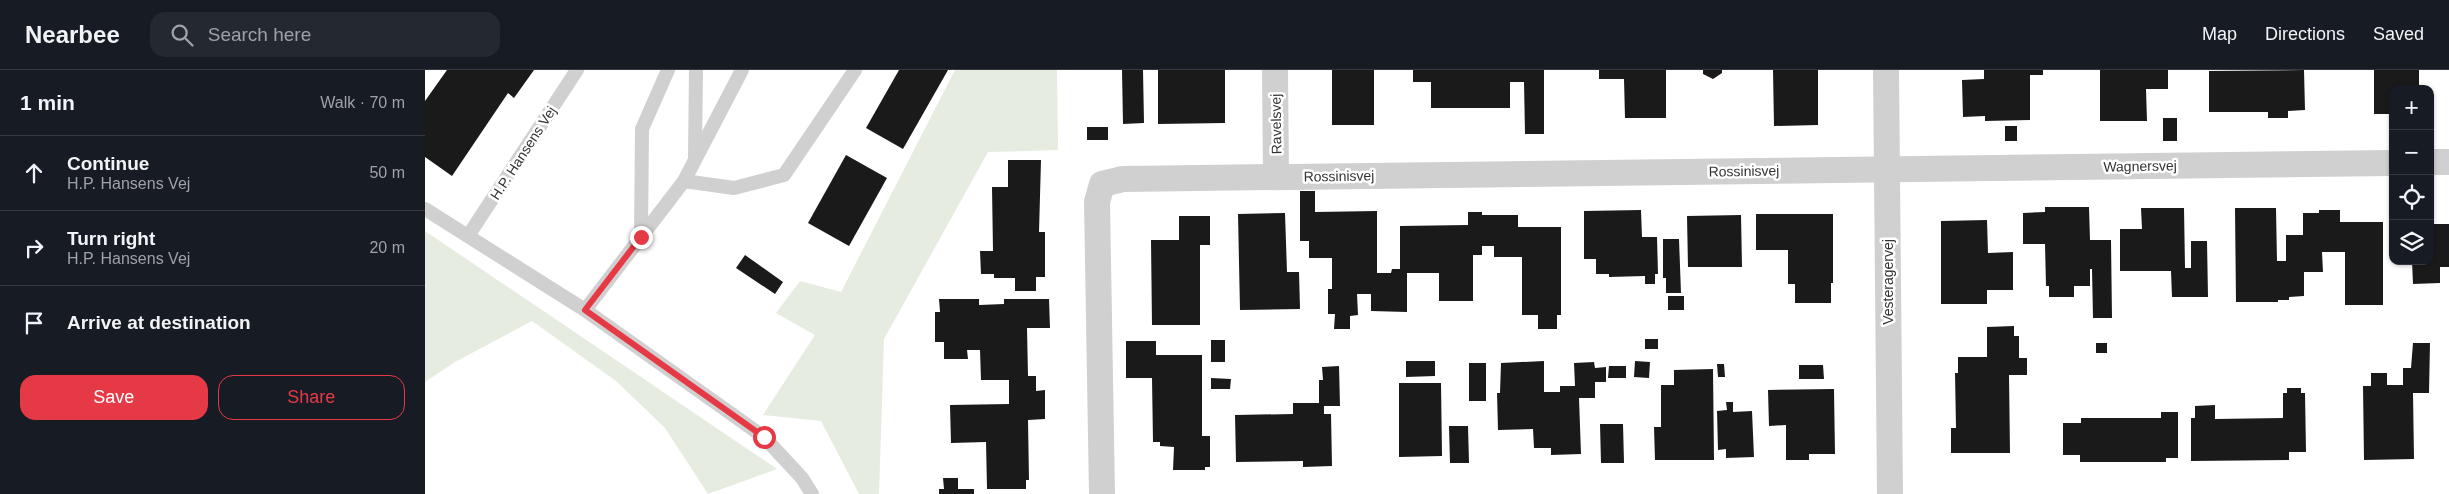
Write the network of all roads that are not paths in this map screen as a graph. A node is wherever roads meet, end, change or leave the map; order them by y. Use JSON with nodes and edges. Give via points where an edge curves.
{"nodes":[{"id":1,"x":577,"y":70,"type":"edge"},
{"id":2,"x":668,"y":70,"type":"edge"},
{"id":3,"x":696,"y":70,"type":"edge"},
{"id":4,"x":742,"y":70,"type":"edge"},
{"id":5,"x":855,"y":70,"type":"edge"},
{"id":6,"x":1275,"y":70,"type":"edge"},
{"id":7,"x":1886,"y":70,"type":"edge"},
{"id":8,"x":695,"y":160,"type":"junction"},
{"id":9,"x":2434,"y":162,"type":"edge"},
{"id":10,"x":2449,"y":162,"type":"edge"},
{"id":11,"x":2389,"y":163,"type":"edge"},
{"id":12,"x":1887,"y":169,"type":"junction"},
{"id":13,"x":1276,"y":177,"type":"junction"},
{"id":14,"x":684,"y":181,"type":"junction"},
{"id":15,"x":425,"y":209,"type":"edge"},
{"id":16,"x":468,"y":236,"type":"junction"},
{"id":17,"x":641,"y":237,"type":"junction"},
{"id":18,"x":585,"y":310,"type":"junction"},
{"id":19,"x":812,"y":494,"type":"edge"},
{"id":20,"x":1102,"y":494,"type":"edge"},
{"id":21,"x":1890,"y":494,"type":"edge"}],
"edges":[{"from":1,"to":16,"type":"lane","name":"H.P. Hansens Vej"},
{"from":2,"to":17,"type":"lane","via":[[642,129]]},
{"from":3,"to":8,"type":"lane"},
{"from":4,"to":8,"type":"lane"},
{"from":5,"to":14,"type":"lane","via":[[784,175],[734,188]]},
{"from":6,"to":13,"type":"street","name":"Ravelsvej"},
{"from":7,"to":12,"type":"street","name":"Vesteragervej"},
{"from":8,"to":14,"type":"lane"},
{"from":9,"to":10,"type":"street"},
{"from":11,"to":12,"type":"street","name":"Wagnersvej"},
{"from":12,"to":13,"type":"street","name":"Rossinisvej"},
{"from":12,"to":21,"type":"street","name":"Vesteragervej"},
{"from":13,"to":20,"type":"street","name":"Rossinisvej","via":[[1123,179],[1102,184],[1097,202]]},
{"from":14,"to":17,"type":"lane"},
{"from":15,"to":16,"type":"lane"},
{"from":16,"to":18,"type":"lane"},
{"from":17,"to":18,"type":"lane"},
{"from":18,"to":19,"type":"lane","via":[[764,437],[802,478]]}]}
